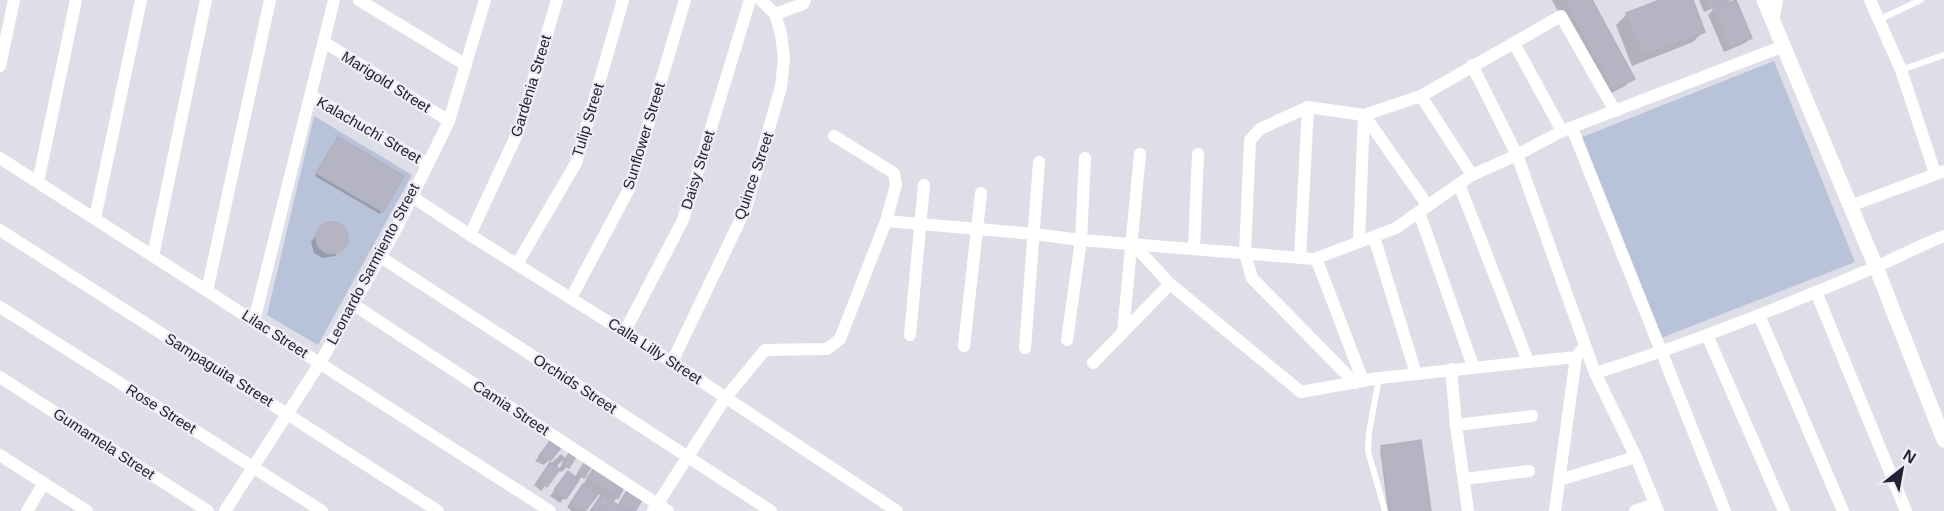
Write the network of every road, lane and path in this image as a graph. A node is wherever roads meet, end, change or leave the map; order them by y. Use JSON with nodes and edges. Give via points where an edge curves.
{"nodes":[{"id":1,"x":14,"y":0,"type":"edge"},
{"id":2,"x":76,"y":0,"type":"edge"},
{"id":3,"x":141,"y":0,"type":"edge"},
{"id":4,"x":206,"y":0,"type":"edge"},
{"id":5,"x":270,"y":0,"type":"edge"},
{"id":6,"x":334,"y":0,"type":"edge"},
{"id":7,"x":359,"y":0,"type":"edge"},
{"id":8,"x":485,"y":0,"type":"edge"},
{"id":9,"x":557,"y":0,"type":"edge"},
{"id":10,"x":623,"y":0,"type":"edge"},
{"id":11,"x":685,"y":0,"type":"edge"},
{"id":12,"x":750,"y":0,"type":"edge"},
{"id":13,"x":761,"y":0,"type":"edge"},
{"id":14,"x":805,"y":0,"type":"edge"},
{"id":15,"x":1764,"y":0,"type":"edge"},
{"id":16,"x":1777,"y":0,"type":"edge"},
{"id":17,"x":1870,"y":0,"type":"edge"},
{"id":18,"x":1921,"y":0,"type":"edge"},
{"id":19,"x":775,"y":14,"type":"junction"},
{"id":20,"x":1877,"y":20,"type":"junction"},
{"id":21,"x":1773,"y":22,"type":"junction"},
{"id":22,"x":324,"y":42,"type":"junction"},
{"id":23,"x":1514,"y":43,"type":"junction"},
{"id":24,"x":1784,"y":46,"type":"junction"},
{"id":25,"x":1944,"y":55,"type":"edge"},
{"id":26,"x":466,"y":65,"type":"junction"},
{"id":27,"x":1472,"y":65,"type":"junction"},
{"id":28,"x":0,"y":66,"type":"edge"},
{"id":29,"x":1901,"y":70,"type":"junction"},
{"id":30,"x":311,"y":96,"type":"junction"},
{"id":31,"x":1421,"y":96,"type":"junction"},
{"id":32,"x":1308,"y":107,"type":"junction"},
{"id":33,"x":1615,"y":111,"type":"junction"},
{"id":34,"x":1364,"y":115,"type":"junction"},
{"id":35,"x":449,"y":121,"type":"junction"},
{"id":36,"x":1567,"y":129,"type":"junction"},
{"id":37,"x":834,"y":136,"type":"dead end"},
{"id":38,"x":1140,"y":154,"type":"dead end"},
{"id":39,"x":1198,"y":154,"type":"dead end"},
{"id":40,"x":1517,"y":155,"type":"junction"},
{"id":41,"x":0,"y":158,"type":"edge"},
{"id":42,"x":1085,"y":158,"type":"dead end"},
{"id":43,"x":1039,"y":162,"type":"dead end"},
{"id":44,"x":427,"y":164,"type":"junction"},
{"id":45,"x":1939,"y":172,"type":"edge"},
{"id":46,"x":1472,"y":175,"type":"junction"},
{"id":47,"x":38,"y":182,"type":"junction"},
{"id":48,"x":1459,"y":184,"type":"junction"},
{"id":49,"x":924,"y":185,"type":"dead end"},
{"id":50,"x":981,"y":193,"type":"dead end"},
{"id":51,"x":411,"y":196,"type":"junction"},
{"id":52,"x":1850,"y":206,"type":"junction"},
{"id":53,"x":1424,"y":209,"type":"junction"},
{"id":54,"x":95,"y":218,"type":"junction"},
{"id":55,"x":886,"y":221,"type":"junction"},
{"id":56,"x":920,"y":224,"type":"junction"},
{"id":57,"x":975,"y":229,"type":"junction"},
{"id":58,"x":0,"y":230,"type":"edge"},
{"id":59,"x":1034,"y":234,"type":"junction"},
{"id":60,"x":470,"y":235,"type":"junction"},
{"id":61,"x":1374,"y":237,"type":"junction"},
{"id":62,"x":1081,"y":240,"type":"junction"},
{"id":63,"x":1943,"y":240,"type":"edge"},
{"id":64,"x":1359,"y":242,"type":"junction"},
{"id":65,"x":1133,"y":244,"type":"junction"},
{"id":66,"x":1194,"y":248,"type":"junction"},
{"id":67,"x":1245,"y":253,"type":"junction"},
{"id":68,"x":153,"y":256,"type":"junction"},
{"id":69,"x":379,"y":256,"type":"junction"},
{"id":70,"x":1300,"y":258,"type":"junction"},
{"id":71,"x":1316,"y":258,"type":"junction"},
{"id":72,"x":517,"y":264,"type":"junction"},
{"id":73,"x":1876,"y":267,"type":"junction"},
{"id":74,"x":1170,"y":284,"type":"junction"},
{"id":75,"x":207,"y":291,"type":"junction"},
{"id":76,"x":1816,"y":292,"type":"junction"},
{"id":77,"x":571,"y":298,"type":"junction"},
{"id":78,"x":354,"y":305,"type":"junction"},
{"id":79,"x":0,"y":308,"type":"edge"},
{"id":80,"x":1759,"y":315,"type":"junction"},
{"id":81,"x":254,"y":321,"type":"junction"},
{"id":82,"x":625,"y":331,"type":"junction"},
{"id":83,"x":1123,"y":332,"type":"junction"},
{"id":84,"x":910,"y":335,"type":"dead end"},
{"id":85,"x":1707,"y":335,"type":"junction"},
{"id":86,"x":1067,"y":340,"type":"dead end"},
{"id":87,"x":964,"y":346,"type":"dead end"},
{"id":88,"x":1585,"y":346,"type":"junction"},
{"id":89,"x":1025,"y":348,"type":"dead end"},
{"id":90,"x":1661,"y":352,"type":"junction"},
{"id":91,"x":1576,"y":357,"type":"junction"},
{"id":92,"x":1528,"y":361,"type":"junction"},
{"id":93,"x":672,"y":362,"type":"junction"},
{"id":94,"x":320,"y":363,"type":"junction"},
{"id":95,"x":1093,"y":363,"type":"dead end"},
{"id":96,"x":1473,"y":366,"type":"junction"},
{"id":97,"x":1451,"y":369,"type":"junction"},
{"id":98,"x":1594,"y":373,"type":"junction"},
{"id":99,"x":1416,"y":374,"type":"junction"},
{"id":100,"x":0,"y":377,"type":"edge"},
{"id":101,"x":1379,"y":378,"type":"junction"},
{"id":102,"x":1359,"y":382,"type":"junction"},
{"id":103,"x":726,"y":397,"type":"junction"},
{"id":104,"x":288,"y":413,"type":"junction"},
{"id":105,"x":1532,"y":416,"type":"dead end"},
{"id":106,"x":1456,"y":425,"type":"junction"},
{"id":107,"x":1944,"y":440,"type":"edge"},
{"id":108,"x":688,"y":457,"type":"junction"},
{"id":109,"x":1636,"y":457,"type":"junction"},
{"id":110,"x":1,"y":458,"type":"edge"},
{"id":111,"x":253,"y":467,"type":"junction"},
{"id":112,"x":1529,"y":471,"type":"dead end"},
{"id":113,"x":1464,"y":479,"type":"junction"},
{"id":114,"x":1559,"y":480,"type":"junction"},
{"id":115,"x":44,"y":483,"type":"junction"},
{"id":116,"x":1657,"y":508,"type":"edge"},
{"id":117,"x":660,"y":509,"type":"edge"},
{"id":118,"x":27,"y":511,"type":"edge"},
{"id":119,"x":86,"y":511,"type":"edge"},
{"id":120,"x":207,"y":511,"type":"edge"},
{"id":121,"x":225,"y":511,"type":"edge"},
{"id":122,"x":322,"y":511,"type":"edge"},
{"id":123,"x":438,"y":511,"type":"edge"},
{"id":124,"x":550,"y":511,"type":"edge"},
{"id":125,"x":771,"y":511,"type":"edge"},
{"id":126,"x":897,"y":511,"type":"edge"},
{"id":127,"x":1385,"y":511,"type":"edge"},
{"id":128,"x":1468,"y":511,"type":"edge"},
{"id":129,"x":1555,"y":511,"type":"edge"},
{"id":130,"x":1635,"y":511,"type":"edge"},
{"id":131,"x":1725,"y":511,"type":"edge"},
{"id":132,"x":1784,"y":511,"type":"edge"},
{"id":133,"x":1842,"y":511,"type":"edge"},
{"id":134,"x":1906,"y":511,"type":"edge"}],
"edges":[{"from":1,"to":28,"type":"street"},
{"from":2,"to":47,"type":"street"},
{"from":3,"to":54,"type":"street"},
{"from":4,"to":68,"type":"street"},
{"from":5,"to":75,"type":"street"},
{"from":6,"to":22,"type":"street"},
{"from":7,"to":26,"type":"street"},
{"from":8,"to":26,"type":"street","name":"Leonardo Sarmiento Street"},
{"from":9,"to":60,"type":"street","name":"Gardenia Street","via":[[518,132]]},
{"from":10,"to":72,"type":"street","name":"Tulip Street","via":[[576,163]]},
{"from":11,"to":77,"type":"street","name":"Sunflower Street","via":[[629,189]]},
{"from":12,"to":82,"type":"street","name":"Daisy Street","via":[[683,220]]},
{"from":13,"to":19,"type":"street"},
{"from":14,"to":19,"type":"street"},
{"from":15,"to":21,"type":"street"},
{"from":16,"to":21,"type":"street"},
{"from":17,"to":20,"type":"street"},
{"from":18,"to":20,"type":"lane"},
{"from":19,"to":93,"type":"street","name":"Quince Street","via":[[784,58],[774,117],[746,208]]},
{"from":20,"to":29,"type":"street"},
{"from":21,"to":24,"type":"street"},
{"from":22,"to":30,"type":"street"},
{"from":22,"to":35,"type":"street","name":"Marigold Street"},
{"from":23,"to":27,"type":"street"},
{"from":23,"to":33,"type":"street","via":[[1561,16]]},
{"from":23,"to":36,"type":"street"},
{"from":24,"to":33,"type":"street"},
{"from":24,"to":52,"type":"street"},
{"from":25,"to":29,"type":"lane"},
{"from":26,"to":35,"type":"street","name":"Leonardo Sarmiento Street"},
{"from":27,"to":31,"type":"street"},
{"from":27,"to":40,"type":"street"},
{"from":29,"to":45,"type":"street"},
{"from":30,"to":44,"type":"street","name":"Kalachuchi Street"},
{"from":30,"to":81,"type":"street"},
{"from":31,"to":34,"type":"street"},
{"from":31,"to":46,"type":"street"},
{"from":32,"to":34,"type":"street"},
{"from":32,"to":67,"type":"street","via":[[1260,129],[1250,140]]},
{"from":32,"to":70,"type":"street"},
{"from":33,"to":36,"type":"street"},
{"from":34,"to":53,"type":"street"},
{"from":34,"to":64,"type":"street"},
{"from":35,"to":44,"type":"street","name":"Leonardo Sarmiento Street"},
{"from":36,"to":40,"type":"street"},
{"from":36,"to":90,"type":"street"},
{"from":37,"to":55,"type":"street","via":[[894,173],[896,185]]},
{"from":38,"to":65,"type":"street"},
{"from":39,"to":66,"type":"street"},
{"from":40,"to":46,"type":"street"},
{"from":40,"to":88,"type":"street"},
{"from":41,"to":47,"type":"street","name":"Lilac Street"},
{"from":42,"to":62,"type":"street"},
{"from":43,"to":59,"type":"street"},
{"from":44,"to":51,"type":"street","name":"Leonardo Sarmiento Street"},
{"from":45,"to":52,"type":"street"},
{"from":46,"to":48,"type":"street"},
{"from":47,"to":54,"type":"street","name":"Lilac Street"},
{"from":48,"to":53,"type":"street"},
{"from":48,"to":92,"type":"street"},
{"from":49,"to":56,"type":"street"},
{"from":50,"to":57,"type":"street"},
{"from":51,"to":60,"type":"street","name":"Calla Lilly Street"},
{"from":51,"to":69,"type":"street","name":"Leonardo Sarmiento Street"},
{"from":52,"to":73,"type":"street"},
{"from":53,"to":61,"type":"street"},
{"from":53,"to":96,"type":"street"},
{"from":54,"to":68,"type":"street","name":"Lilac Street"},
{"from":55,"to":56,"type":"street"},
{"from":55,"to":103,"type":"street","via":[[840,339],[827,349],[766,349]]},
{"from":56,"to":57,"type":"street"},
{"from":56,"to":84,"type":"street"},
{"from":57,"to":59,"type":"street"},
{"from":57,"to":87,"type":"street"},
{"from":58,"to":104,"type":"street","name":"Sampaguita Street"},
{"from":59,"to":62,"type":"street"},
{"from":59,"to":89,"type":"street"},
{"from":60,"to":72,"type":"street","name":"Calla Lilly Street"},
{"from":61,"to":64,"type":"street"},
{"from":61,"to":99,"type":"street"},
{"from":62,"to":65,"type":"street"},
{"from":62,"to":86,"type":"street"},
{"from":63,"to":73,"type":"street"},
{"from":64,"to":71,"type":"street"},
{"from":65,"to":66,"type":"street"},
{"from":65,"to":74,"type":"street"},
{"from":65,"to":83,"type":"street"},
{"from":66,"to":67,"type":"street"},
{"from":67,"to":70,"type":"street"},
{"from":67,"to":102,"type":"street","via":[[1251,278],[1257,285]]},
{"from":68,"to":75,"type":"street","name":"Lilac Street"},
{"from":69,"to":78,"type":"street","name":"Leonardo Sarmiento Street"},
{"from":69,"to":108,"type":"street","name":"Orchids Street"},
{"from":70,"to":71,"type":"street"},
{"from":71,"to":102,"type":"street"},
{"from":72,"to":77,"type":"street","name":"Calla Lilly Street"},
{"from":73,"to":76,"type":"street"},
{"from":73,"to":107,"type":"street"},
{"from":74,"to":83,"type":"street"},
{"from":74,"to":102,"type":"street","via":[[1301,392]]},
{"from":75,"to":81,"type":"street","name":"Lilac Street"},
{"from":76,"to":80,"type":"street"},
{"from":76,"to":134,"type":"street"},
{"from":77,"to":82,"type":"street","name":"Calla Lilly Street"},
{"from":78,"to":94,"type":"street","name":"Leonardo Sarmiento Street"},
{"from":78,"to":117,"type":"street","name":"Camia Street"},
{"from":79,"to":111,"type":"street","name":"Rose Street"},
{"from":80,"to":85,"type":"street"},
{"from":80,"to":133,"type":"street"},
{"from":81,"to":94,"type":"street","name":"Lilac Street"},
{"from":82,"to":93,"type":"street","name":"Calla Lilly Street"},
{"from":83,"to":95,"type":"street"},
{"from":85,"to":90,"type":"street"},
{"from":85,"to":132,"type":"street"},
{"from":88,"to":91,"type":"street"},
{"from":88,"to":98,"type":"street"},
{"from":90,"to":98,"type":"street"},
{"from":90,"to":131,"type":"street"},
{"from":91,"to":92,"type":"street"},
{"from":91,"to":114,"type":"street"},
{"from":92,"to":96,"type":"street"},
{"from":93,"to":103,"type":"street","name":"Calla Lilly Street"},
{"from":94,"to":104,"type":"street","name":"Leonardo Sarmiento Street"},
{"from":94,"to":124,"type":"street","name":"Lilac Street"},
{"from":96,"to":97,"type":"street"},
{"from":97,"to":99,"type":"street"},
{"from":97,"to":106,"type":"street"},
{"from":98,"to":109,"type":"street"},
{"from":99,"to":101,"type":"street"},
{"from":100,"to":120,"type":"street","name":"Gumamela Street"},
{"from":101,"to":102,"type":"street"},
{"from":101,"to":127,"type":"lane","via":[[1368,451]]},
{"from":103,"to":108,"type":"street"},
{"from":103,"to":126,"type":"street","name":"Calla Lilly Street"},
{"from":104,"to":111,"type":"street","name":"Leonardo Sarmiento Street"},
{"from":104,"to":123,"type":"street","name":"Sampaguita Street"},
{"from":105,"to":106,"type":"street"},
{"from":106,"to":113,"type":"street"},
{"from":108,"to":117,"type":"street"},
{"from":108,"to":125,"type":"street","name":"Orchids Street"},
{"from":109,"to":114,"type":"street"},
{"from":109,"to":116,"type":"street"},
{"from":110,"to":115,"type":"street"},
{"from":111,"to":121,"type":"street","name":"Leonardo Sarmiento Street"},
{"from":111,"to":122,"type":"street","name":"Rose Street"},
{"from":112,"to":113,"type":"street"},
{"from":113,"to":128,"type":"street"},
{"from":114,"to":129,"type":"street"},
{"from":115,"to":118,"type":"street"},
{"from":115,"to":119,"type":"street"},
{"from":116,"to":130,"type":"street"}]}
